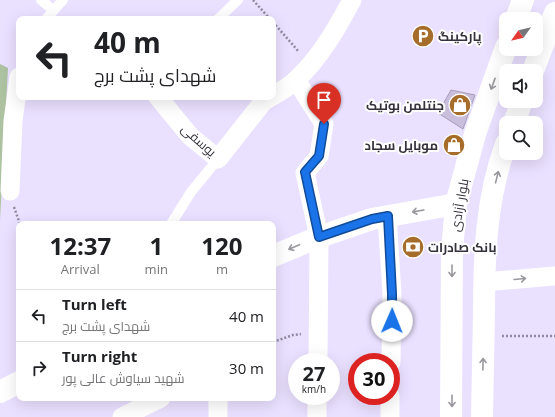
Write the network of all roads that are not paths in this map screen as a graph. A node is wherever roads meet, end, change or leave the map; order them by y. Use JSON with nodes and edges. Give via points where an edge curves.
{"nodes":[{"id":1,"x":41,"y":0,"type":"edge"},
{"id":2,"x":63,"y":0,"type":"edge"},
{"id":3,"x":238,"y":0,"type":"edge"},
{"id":4,"x":352,"y":0,"type":"edge"},
{"id":5,"x":523,"y":0,"type":"edge"},
{"id":6,"x":53,"y":10,"type":"junction"},
{"id":7,"x":519,"y":12,"type":"edge"},
{"id":8,"x":555,"y":13,"type":"edge"},
{"id":9,"x":48,"y":16,"type":"edge"},
{"id":10,"x":221,"y":16,"type":"edge"},
{"id":11,"x":503,"y":56,"type":"edge"},
{"id":12,"x":536,"y":64,"type":"edge"},
{"id":13,"x":296,"y":80,"type":"junction"},
{"id":14,"x":276,"y":93,"type":"edge"},
{"id":15,"x":16,"y":99,"type":"edge"},
{"id":16,"x":160,"y":100,"type":"edge"},
{"id":17,"x":266,"y":100,"type":"edge"},
{"id":18,"x":218,"y":159,"type":"junction"},
{"id":19,"x":501,"y":160,"type":"edge"},
{"id":20,"x":10,"y":191,"type":"dead end"},
{"id":21,"x":456,"y":204,"type":"junction"},
{"id":22,"x":489,"y":210,"type":"junction"},
{"id":23,"x":388,"y":216,"type":"junction"},
{"id":24,"x":173,"y":221,"type":"edge"},
{"id":25,"x":319,"y":237,"type":"junction"},
{"id":26,"x":276,"y":255,"type":"edge"},
{"id":27,"x":555,"y":276,"type":"edge"},
{"id":28,"x":484,"y":282,"type":"junction"},
{"id":29,"x":318,"y":353,"type":"edge"},
{"id":30,"x":391,"y":353,"type":"edge"},
{"id":31,"x":16,"y":384,"type":"edge"},
{"id":32,"x":0,"y":392,"type":"edge"},
{"id":33,"x":218,"y":401,"type":"edge"},
{"id":34,"x":158,"y":405,"type":"edge"},
{"id":35,"x":317,"y":405,"type":"edge"},
{"id":36,"x":390,"y":405,"type":"edge"},
{"id":37,"x":122,"y":417,"type":"edge"},
{"id":38,"x":218,"y":417,"type":"edge"},
{"id":39,"x":317,"y":417,"type":"edge"},
{"id":40,"x":390,"y":417,"type":"edge"},
{"id":41,"x":452,"y":417,"type":"edge"},
{"id":42,"x":482,"y":417,"type":"edge"}],
"edges":[{"from":1,"to":6,"type":"lane"},
{"from":2,"to":6,"type":"lane"},
{"from":3,"to":10,"type":"lane"},
{"from":4,"to":13,"type":"street","name":"یوسفی","via":[[331,36]]},
{"from":5,"to":7,"type":"main road"},
{"from":6,"to":9,"type":"lane"},
{"from":8,"to":12,"type":"main road"},
{"from":11,"to":21,"type":"main road","name":"بلوار آزادی","one_way":true,"via":[[477,129]]},
{"from":13,"to":14,"type":"street","name":"یوسفی"},
{"from":13,"to":25,"type":"street","via":[[324,124],[319,156],[305,172]]},
{"from":15,"to":20,"type":"street"},
{"from":16,"to":18,"type":"street","name":"یوسفی","via":[[190,136]]},
{"from":17,"to":18,"type":"street","name":"یوسفی"},
{"from":18,"to":24,"type":"lane","via":[[190,192]]},
{"from":22,"to":19,"type":"main road","one_way":true},
{"from":21,"to":22,"type":"main road"},
{"from":21,"to":23,"type":"main road","one_way":true},
{"from":21,"to":41,"type":"main road","name":"بلوار آزادی","one_way":true,"via":[[452,251]]},
{"from":22,"to":28,"type":"main road"},
{"from":23,"to":25,"type":"main road"},
{"from":23,"to":30,"type":"street","via":[[392,294]]},
{"from":25,"to":26,"type":"main road","one_way":true},
{"from":25,"to":29,"type":"street"},
{"from":28,"to":27,"type":"street","one_way":true},
{"from":42,"to":28,"type":"main road","one_way":true},
{"from":31,"to":32,"type":"main road"},
{"from":33,"to":38,"type":"street"},
{"from":34,"to":37,"type":"street"},
{"from":35,"to":39,"type":"street"},
{"from":36,"to":40,"type":"street"}]}
